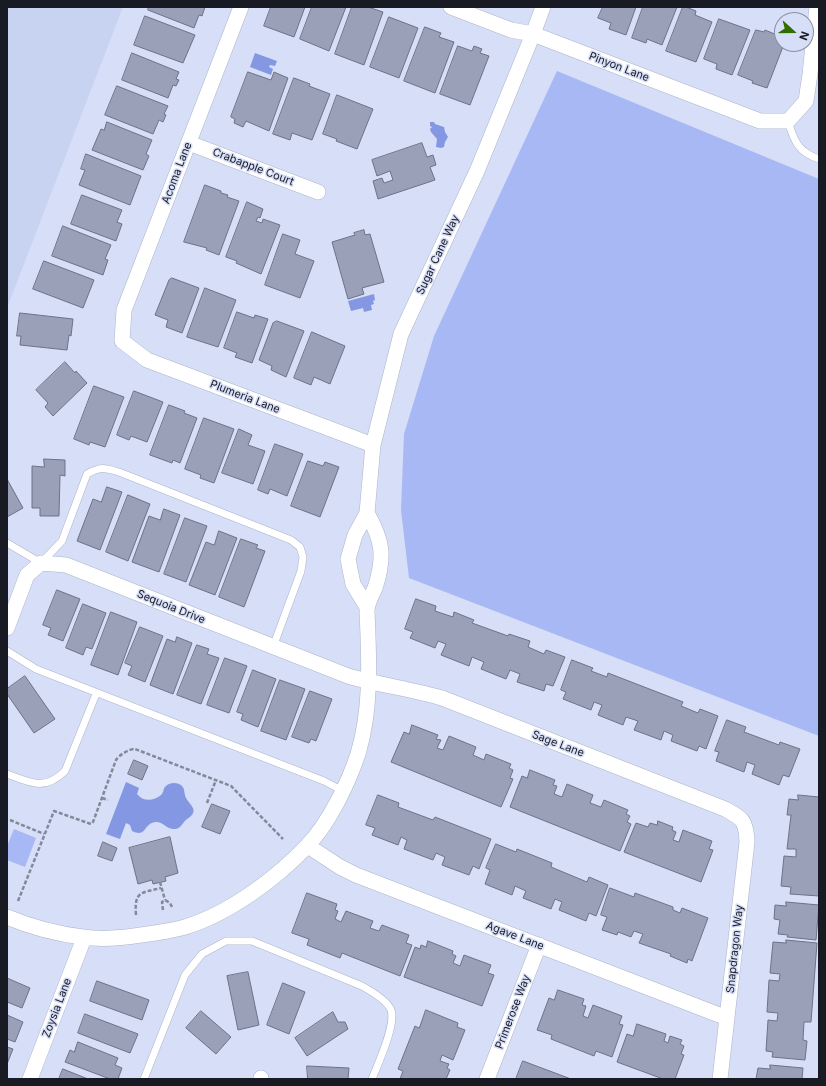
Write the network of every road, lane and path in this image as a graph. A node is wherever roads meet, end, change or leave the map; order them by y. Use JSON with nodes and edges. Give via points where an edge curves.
{"nodes":[{"id":1,"x":241,"y":7,"type":"edge"},
{"id":2,"x":451,"y":7,"type":"edge"},
{"id":3,"x":543,"y":7,"type":"edge"},
{"id":4,"x":817,"y":7,"type":"edge"},
{"id":5,"x":533,"y":34,"type":"junction"},
{"id":6,"x":788,"y":121,"type":"junction"},
{"id":7,"x":189,"y":143,"type":"junction"},
{"id":8,"x":819,"y":159,"type":"edge"},
{"id":9,"x":318,"y":192,"type":"dead end"},
{"id":10,"x":122,"y":341,"type":"joint"},
{"id":11,"x":373,"y":445,"type":"junction"},
{"id":12,"x":367,"y":513,"type":"junction"},
{"id":13,"x":7,"y":543,"type":"edge"},
{"id":14,"x":41,"y":563,"type":"junction"},
{"id":15,"x":367,"y":607,"type":"junction"},
{"id":16,"x":7,"y":628,"type":"edge"},
{"id":17,"x":273,"y":647,"type":"junction"},
{"id":18,"x":7,"y":651,"type":"edge"},
{"id":19,"x":369,"y":682,"type":"junction"},
{"id":20,"x":96,"y":694,"type":"junction"},
{"id":21,"x":7,"y":774,"type":"edge"},
{"id":22,"x":216,"y":780,"type":"junction"},
{"id":23,"x":343,"y":791,"type":"junction"},
{"id":24,"x":102,"y":798,"type":"junction"},
{"id":25,"x":108,"y":800,"type":"dead end"},
{"id":26,"x":206,"y":803,"type":"dead end"},
{"id":27,"x":10,"y":820,"type":"dead end"},
{"id":28,"x":742,"y":820,"type":"joint"},
{"id":29,"x":44,"y":834,"type":"junction"},
{"id":30,"x":283,"y":839,"type":"dead end"},
{"id":31,"x":308,"y":846,"type":"junction"},
{"id":32,"x":160,"y":882,"type":"dead end"},
{"id":33,"x":161,"y":888,"type":"junction"},
{"id":34,"x":165,"y":900,"type":"junction"},
{"id":35,"x":18,"y":901,"type":"dead end"},
{"id":36,"x":172,"y":907,"type":"dead end"},
{"id":37,"x":163,"y":910,"type":"dead end"},
{"id":38,"x":136,"y":914,"type":"dead end"},
{"id":39,"x":7,"y":917,"type":"edge"},
{"id":40,"x":84,"y":938,"type":"junction"},
{"id":41,"x":539,"y":945,"type":"junction"},
{"id":42,"x":727,"y":1018,"type":"junction"},
{"id":43,"x":30,"y":1079,"type":"edge"},
{"id":44,"x":144,"y":1079,"type":"edge"},
{"id":45,"x":372,"y":1079,"type":"edge"},
{"id":46,"x":487,"y":1079,"type":"edge"},
{"id":47,"x":720,"y":1079,"type":"edge"}],
"edges":[{"from":1,"to":7,"type":"street","name":"Acoma Lane"},
{"from":2,"to":5,"type":"street","name":"Pinyon Lane","via":[[511,30]]},
{"from":3,"to":5,"type":"street","name":"Sugar Cane Way"},
{"from":4,"to":6,"type":"street","via":[[806,101]]},
{"from":5,"to":6,"type":"street","name":"Pinyon Lane","via":[[760,121]]},
{"from":5,"to":11,"type":"street","name":"Sugar Cane Way","via":[[477,171],[401,334]]},
{"from":6,"to":8,"type":"lane","via":[[799,147]]},
{"from":7,"to":9,"type":"street","name":"Crabapple Court"},
{"from":7,"to":10,"type":"street","name":"Acoma Lane","via":[[124,310]]},
{"from":10,"to":11,"type":"street","name":"Plumeria Lane","via":[[147,360]]},
{"from":11,"to":12,"type":"street","name":"Sugar Cane Way"},
{"from":12,"to":15,"type":"street","name":"Sugar Cane Way","via":[[378,535],[382,561]]},
{"from":12,"to":15,"type":"street","name":"Sugar Cane Way","via":[[355,535],[348,559],[353,584]]},
{"from":13,"to":14,"type":"lane"},
{"from":14,"to":16,"type":"street","via":[[27,575]]},
{"from":14,"to":17,"type":"street","name":"Sequoia Drive","via":[[66,565]]},
{"from":14,"to":17,"type":"lane","via":[[62,541],[88,474],[96,469],[106,468],[119,472],[291,540],[300,547],[303,557],[301,571]]},
{"from":15,"to":19,"type":"street","name":"Sugar Cane Way"},
{"from":17,"to":19,"type":"street","name":"Sequoia Drive"},
{"from":18,"to":20,"type":"lane","via":[[36,670]]},
{"from":19,"to":23,"type":"street","name":"Sugar Cane Way","via":[[364,729]]},
{"from":19,"to":28,"type":"street","name":"Sage Lane","via":[[442,698],[725,809]]},
{"from":20,"to":21,"type":"lane","via":[[66,771],[46,784]]},
{"from":20,"to":23,"type":"lane"},
{"from":22,"to":24,"type":"path","via":[[131,749],[118,758]]},
{"from":22,"to":26,"type":"path"},
{"from":22,"to":30,"type":"path","via":[[231,786]]},
{"from":23,"to":31,"type":"street","name":"Sugar Cane Way"},
{"from":24,"to":25,"type":"path"},
{"from":24,"to":29,"type":"path","via":[[90,824],[54,811]]},
{"from":27,"to":29,"type":"path"},
{"from":28,"to":42,"type":"street","name":"Snapdragon Way","via":[[747,842]]},
{"from":29,"to":35,"type":"path"},
{"from":31,"to":40,"type":"street","name":"Sugar Cane Way","via":[[254,891],[231,906],[185,927],[126,937]]},
{"from":31,"to":41,"type":"street","name":"Agave Lane","via":[[356,875]]},
{"from":32,"to":33,"type":"path"},
{"from":33,"to":34,"type":"path"},
{"from":33,"to":38,"type":"path","via":[[142,893],[137,898]]},
{"from":34,"to":36,"type":"path"},
{"from":34,"to":37,"type":"path","via":[[162,902]]},
{"from":39,"to":40,"type":"street","name":"Sugar Cane Way","via":[[56,933]]},
{"from":40,"to":43,"type":"street","name":"Zoysia Lane"},
{"from":41,"to":42,"type":"street","name":"Agave Lane"},
{"from":41,"to":46,"type":"street","name":"Primerose Way"},
{"from":42,"to":47,"type":"street","name":"Snapdragon Way"},
{"from":44,"to":45,"type":"lane","via":[[185,975],[202,954],[226,941],[252,942],[362,986],[379,996],[391,1010],[391,1029]]}]}
